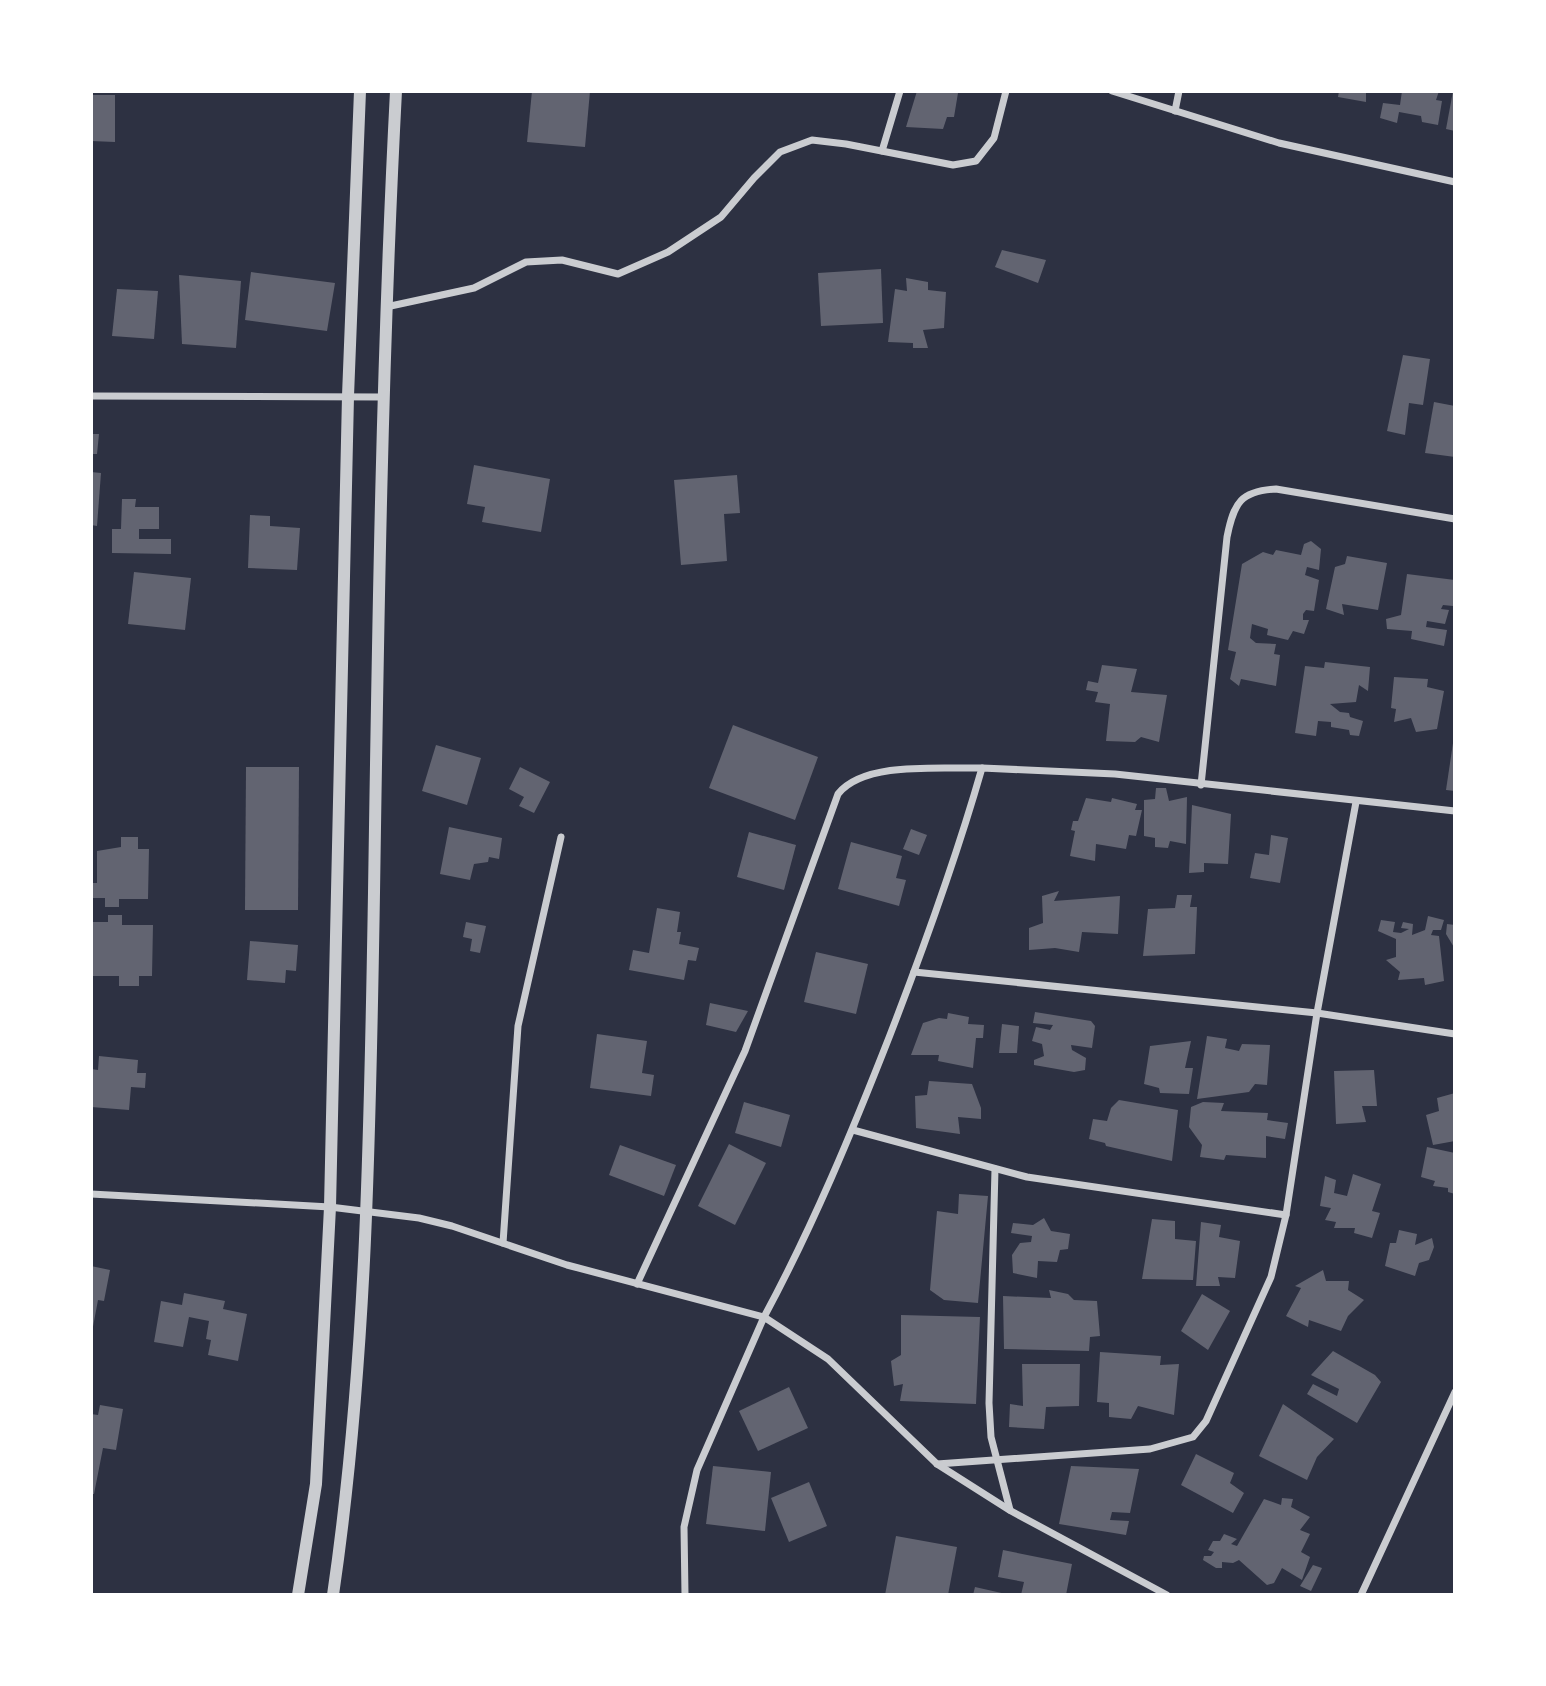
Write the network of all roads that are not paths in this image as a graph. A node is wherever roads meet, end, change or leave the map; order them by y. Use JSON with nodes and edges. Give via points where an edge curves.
{"nodes":[{"id":1,"x":360,"y":91,"type":"edge"},
{"id":2,"x":396,"y":91,"type":"edge"},
{"id":3,"x":900,"y":91,"type":"edge"},
{"id":4,"x":1006,"y":91,"type":"edge"},
{"id":5,"x":1112,"y":91,"type":"edge"},
{"id":6,"x":1180,"y":91,"type":"edge"},
{"id":7,"x":1175,"y":111,"type":"junction"},
{"id":8,"x":882,"y":151,"type":"junction"},
{"id":9,"x":1455,"y":182,"type":"edge"},
{"id":10,"x":386,"y":307,"type":"junction"},
{"id":11,"x":91,"y":396,"type":"edge"},
{"id":12,"x":348,"y":396,"type":"junction"},
{"id":13,"x":382,"y":397,"type":"junction"},
{"id":14,"x":1455,"y":519,"type":"edge"},
{"id":15,"x":982,"y":768,"type":"junction"},
{"id":16,"x":1201,"y":785,"type":"junction"},
{"id":17,"x":1356,"y":802,"type":"junction"},
{"id":18,"x":1455,"y":811,"type":"edge"},
{"id":19,"x":561,"y":837,"type":"dead end"},
{"id":20,"x":914,"y":972,"type":"junction"},
{"id":21,"x":1317,"y":1013,"type":"junction"},
{"id":22,"x":1455,"y":1034,"type":"edge"},
{"id":23,"x":853,"y":1130,"type":"junction"},
{"id":24,"x":995,"y":1169,"type":"junction"},
{"id":25,"x":91,"y":1194,"type":"edge"},
{"id":26,"x":330,"y":1207,"type":"junction"},
{"id":27,"x":368,"y":1210,"type":"junction"},
{"id":28,"x":1286,"y":1216,"type":"junction"},
{"id":29,"x":503,"y":1243,"type":"junction"},
{"id":30,"x":637,"y":1284,"type":"junction"},
{"id":31,"x":764,"y":1317,"type":"junction"},
{"id":32,"x":1455,"y":1392,"type":"edge"},
{"id":33,"x":998,"y":1459,"type":"junction"},
{"id":34,"x":937,"y":1464,"type":"junction"},
{"id":35,"x":1011,"y":1511,"type":"junction"},
{"id":36,"x":298,"y":1595,"type":"edge"},
{"id":37,"x":333,"y":1595,"type":"edge"},
{"id":38,"x":685,"y":1595,"type":"edge"},
{"id":39,"x":1167,"y":1595,"type":"edge"},
{"id":40,"x":1361,"y":1595,"type":"edge"}],
"edges":[{"from":1,"to":12,"type":"street"},
{"from":2,"to":10,"type":"street"},
{"from":3,"to":8,"type":"street"},
{"from":4,"to":8,"type":"street","via":[[994,138],[976,161],[953,165]]},
{"from":5,"to":7,"type":"street"},
{"from":6,"to":7,"type":"street"},
{"from":7,"to":9,"type":"street","via":[[1279,143]]},
{"from":8,"to":10,"type":"street","via":[[812,141],[780,152],[721,217],[668,251],[618,274],[562,260],[526,262],[474,288]]},
{"from":10,"to":13,"type":"street"},
{"from":11,"to":12,"type":"street"},
{"from":12,"to":13,"type":"street"},
{"from":12,"to":26,"type":"street"},
{"from":13,"to":27,"type":"street"},
{"from":14,"to":16,"type":"street","via":[[1276,489],[1253,490],[1241,500],[1227,537]]},
{"from":15,"to":16,"type":"street","via":[[1115,774]]},
{"from":15,"to":20,"type":"street"},
{"from":15,"to":30,"type":"street","via":[[882,771],[845,785],[838,794],[744,1051]]},
{"from":16,"to":17,"type":"street"},
{"from":17,"to":18,"type":"street"},
{"from":17,"to":21,"type":"street"},
{"from":19,"to":29,"type":"street","via":[[518,1026]]},
{"from":20,"to":21,"type":"street"},
{"from":20,"to":23,"type":"street"},
{"from":21,"to":22,"type":"street"},
{"from":21,"to":28,"type":"street"},
{"from":23,"to":24,"type":"street"},
{"from":23,"to":31,"type":"street","via":[[804,1243]]},
{"from":24,"to":28,"type":"street"},
{"from":24,"to":33,"type":"street","via":[[989,1403]]},
{"from":25,"to":26,"type":"street"},
{"from":26,"to":27,"type":"street"},
{"from":26,"to":36,"type":"street","via":[[316,1484]]},
{"from":27,"to":29,"type":"street","via":[[452,1226]]},
{"from":27,"to":37,"type":"street","via":[[349,1487]]},
{"from":28,"to":33,"type":"street","via":[[1258,1308],[1206,1421],[1193,1437],[1150,1449]]},
{"from":29,"to":30,"type":"street"},
{"from":30,"to":31,"type":"street"},
{"from":31,"to":34,"type":"street","via":[[828,1359]]},
{"from":31,"to":38,"type":"street","via":[[696,1470],[684,1527]]},
{"from":32,"to":40,"type":"street"},
{"from":33,"to":34,"type":"street"},
{"from":33,"to":35,"type":"street"},
{"from":34,"to":35,"type":"street"},
{"from":35,"to":39,"type":"street"}]}
